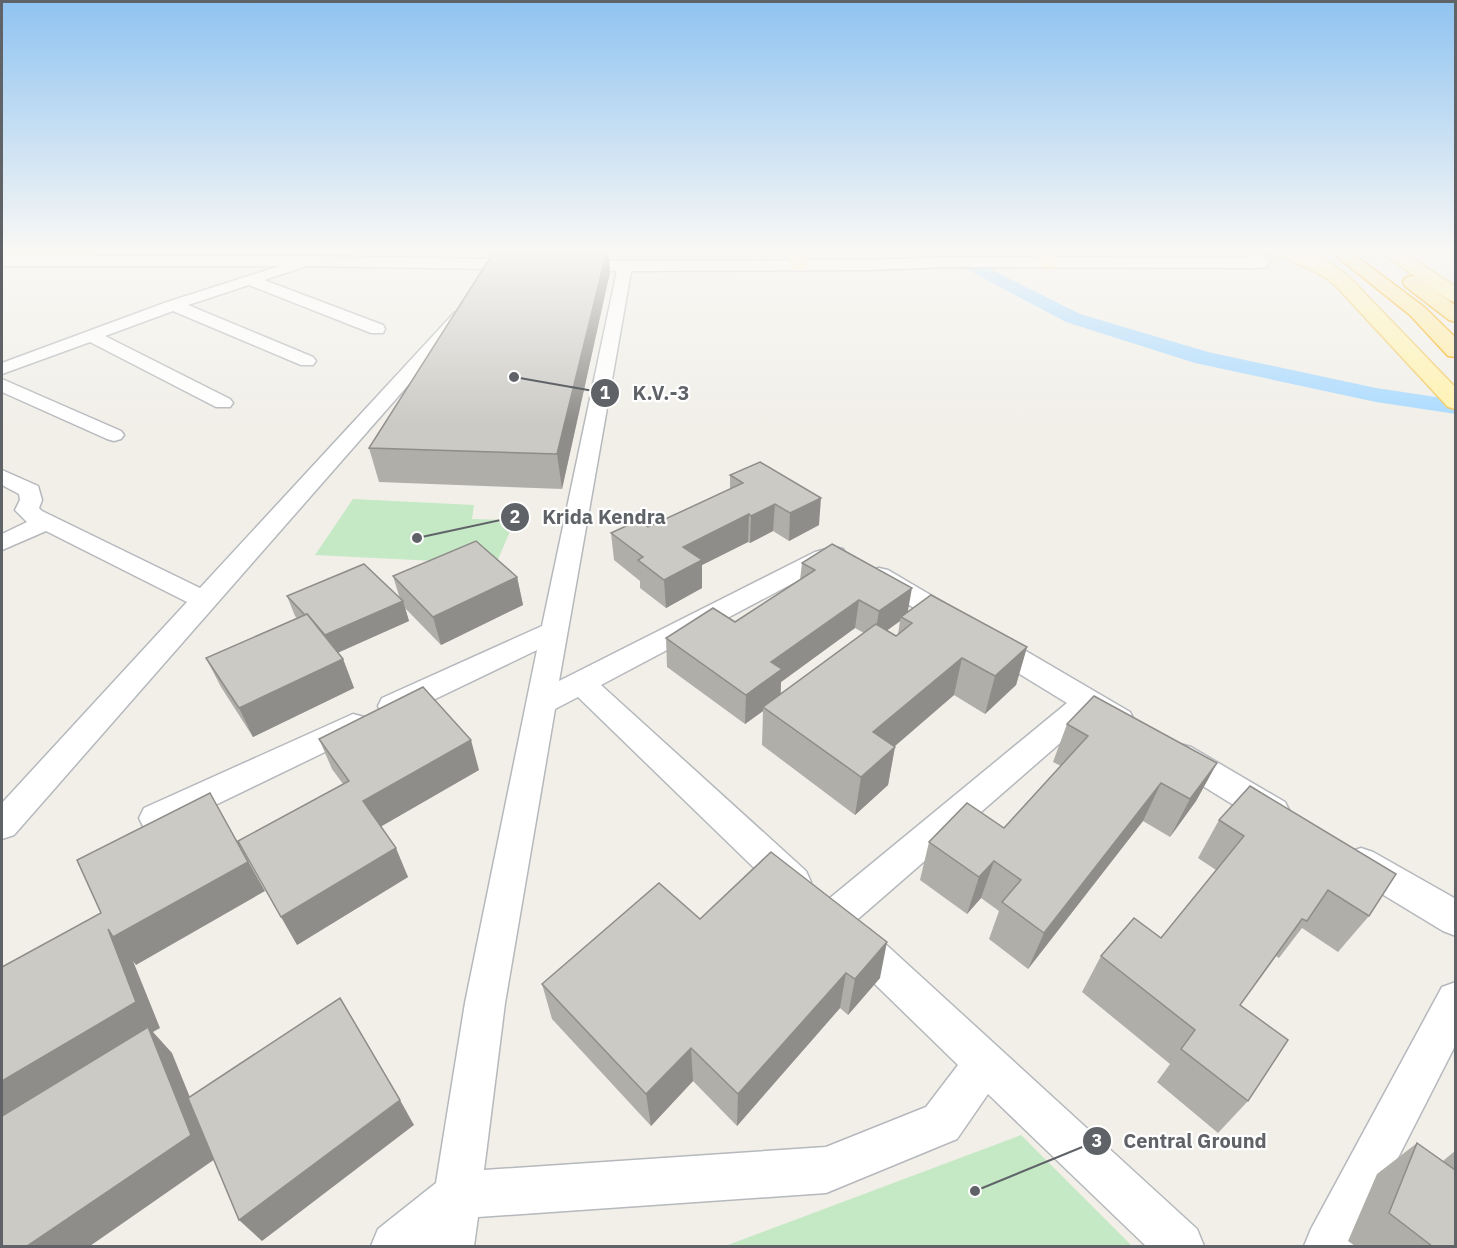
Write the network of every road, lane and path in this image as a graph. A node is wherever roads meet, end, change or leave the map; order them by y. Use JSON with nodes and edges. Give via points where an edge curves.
{"nodes":[{"id":1,"x":164,"y":308,"type":"edge"},
{"id":2,"x":181,"y":308,"type":"edge"},
{"id":3,"x":323,"y":308,"type":"edge"},
{"id":4,"x":465,"y":308,"type":"edge"},
{"id":5,"x":616,"y":308,"type":"edge"},
{"id":6,"x":1368,"y":308,"type":"edge"},
{"id":7,"x":1413,"y":308,"type":"edge"},
{"id":8,"x":377,"y":329,"type":"dead end"},
{"id":9,"x":91,"y":336,"type":"junction"},
{"id":10,"x":1455,"y":351,"type":"edge"},
{"id":11,"x":307,"y":361,"type":"dead end"},
{"id":12,"x":2,"y":369,"type":"edge"},
{"id":13,"x":2,"y":385,"type":"edge"},
{"id":14,"x":1455,"y":402,"type":"edge"},
{"id":15,"x":223,"y":403,"type":"dead end"},
{"id":16,"x":114,"y":435,"type":"dead end"},
{"id":17,"x":2,"y":476,"type":"edge"},
{"id":18,"x":46,"y":522,"type":"junction"},
{"id":19,"x":2,"y":543,"type":"edge"},
{"id":20,"x":206,"y":601,"type":"junction"},
{"id":21,"x":554,"y":631,"type":"junction"},
{"id":22,"x":581,"y":683,"type":"junction"},
{"id":23,"x":1089,"y":702,"type":"junction"},
{"id":24,"x":541,"y":703,"type":"junction"},
{"id":25,"x":156,"y":818,"type":"edge"},
{"id":26,"x":2,"y":825,"type":"edge"},
{"id":27,"x":1297,"y":826,"type":"edge"},
{"id":28,"x":1336,"y":849,"type":"edge"},
{"id":29,"x":832,"y":919,"type":"junction"},
{"id":30,"x":1455,"y":919,"type":"edge"},
{"id":31,"x":1455,"y":1001,"type":"edge"},
{"id":32,"x":985,"y":1064,"type":"junction"},
{"id":33,"x":458,"y":1195,"type":"junction"},
{"id":34,"x":395,"y":1246,"type":"edge"},
{"id":35,"x":450,"y":1246,"type":"edge"},
{"id":36,"x":1180,"y":1246,"type":"edge"},
{"id":37,"x":1328,"y":1246,"type":"edge"}],
"edges":[{"from":1,"to":9,"type":"street"},
{"from":2,"to":11,"type":"street"},
{"from":3,"to":8,"type":"street"},
{"from":4,"to":20,"type":"street"},
{"from":5,"to":21,"type":"street"},
{"from":6,"to":14,"type":"main road"},
{"from":7,"to":10,"type":"highway"},
{"from":9,"to":12,"type":"street"},
{"from":9,"to":15,"type":"street"},
{"from":13,"to":16,"type":"street"},
{"from":17,"to":18,"type":"street","via":[[30,492],[27,510]]},
{"from":18,"to":19,"type":"street"},
{"from":18,"to":20,"type":"street"},
{"from":20,"to":26,"type":"street"},
{"from":21,"to":24,"type":"street"},
{"from":21,"to":25,"type":"street"},
{"from":22,"to":23,"type":"street","via":[[824,556],[835,554],[846,556]]},
{"from":22,"to":24,"type":"street"},
{"from":22,"to":29,"type":"street"},
{"from":23,"to":27,"type":"street"},
{"from":23,"to":29,"type":"street"},
{"from":24,"to":33,"type":"street","via":[[485,1003]]},
{"from":28,"to":30,"type":"street"},
{"from":29,"to":32,"type":"street"},
{"from":31,"to":37,"type":"street"},
{"from":32,"to":33,"type":"street","via":[[941,1123],[826,1170]]},
{"from":32,"to":36,"type":"street"},
{"from":33,"to":34,"type":"street"},
{"from":33,"to":35,"type":"street"}]}
